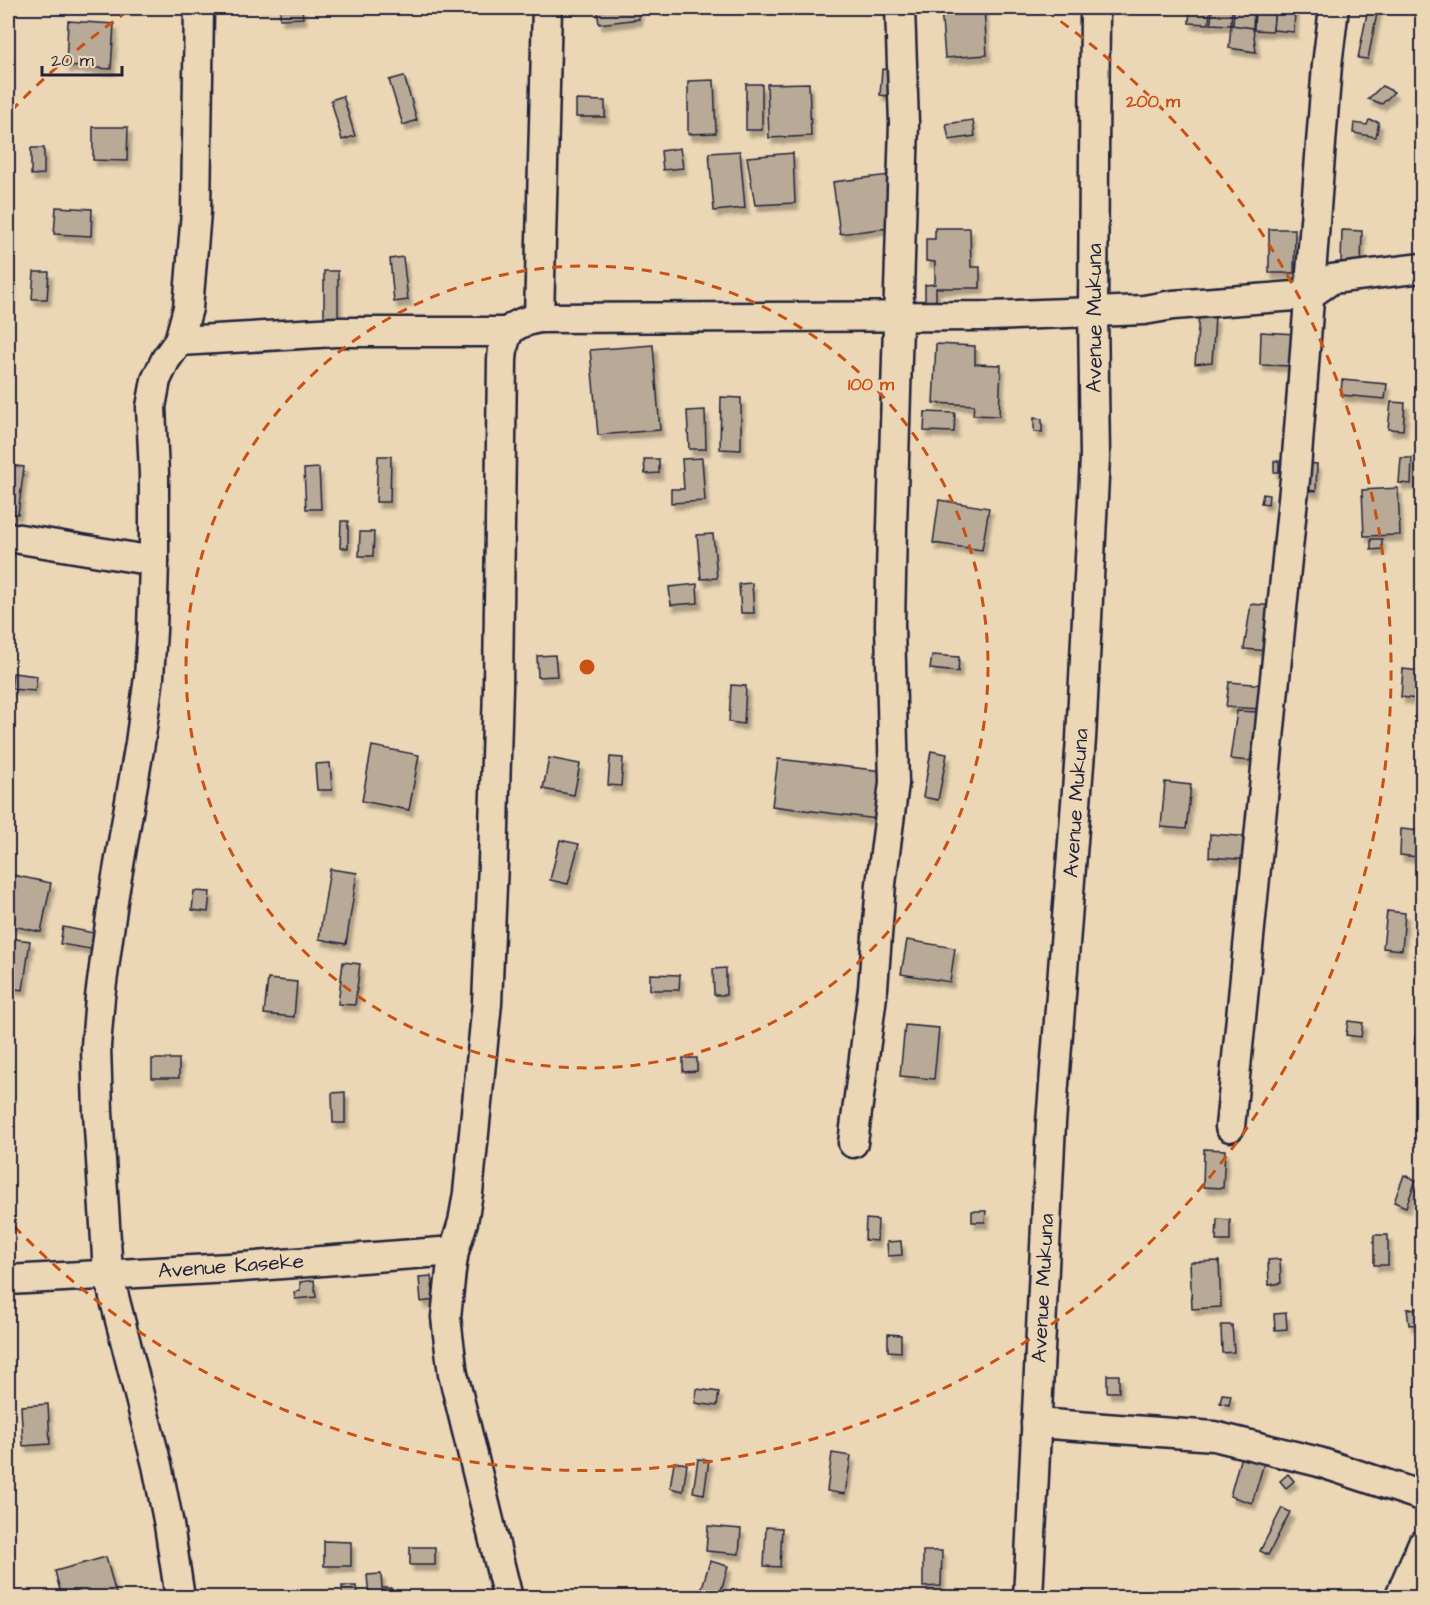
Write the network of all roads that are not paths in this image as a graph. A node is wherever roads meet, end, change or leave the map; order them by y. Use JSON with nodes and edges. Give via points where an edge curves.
{"nodes":[{"id":1,"x":199,"y":8,"type":"edge"},
{"id":2,"x":547,"y":8,"type":"edge"},
{"id":3,"x":900,"y":8,"type":"edge"},
{"id":4,"x":1095,"y":8,"type":"edge"},
{"id":5,"x":1334,"y":8,"type":"edge"},
{"id":6,"x":1422,"y":268,"type":"edge"},
{"id":7,"x":1309,"y":295,"type":"junction"},
{"id":8,"x":1093,"y":312,"type":"junction"},
{"id":9,"x":897,"y":316,"type":"junction"},
{"id":10,"x":538,"y":318,"type":"junction"},
{"id":11,"x":507,"y":332,"type":"junction"},
{"id":12,"x":179,"y":342,"type":"junction"},
{"id":13,"x":8,"y":537,"type":"edge"},
{"id":14,"x":154,"y":561,"type":"junction"},
{"id":15,"x":1230,"y":1127,"type":"dead end"},
{"id":16,"x":853,"y":1143,"type":"dead end"},
{"id":17,"x":454,"y":1251,"type":"junction"},
{"id":18,"x":108,"y":1274,"type":"junction"},
{"id":19,"x":8,"y":1280,"type":"edge"},
{"id":20,"x":1036,"y":1423,"type":"junction"},
{"id":21,"x":1422,"y":1496,"type":"edge"},
{"id":22,"x":1422,"y":1545,"type":"edge"},
{"id":23,"x":180,"y":1598,"type":"edge"},
{"id":24,"x":508,"y":1598,"type":"edge"},
{"id":25,"x":1028,"y":1598,"type":"edge"},
{"id":26,"x":1399,"y":1598,"type":"edge"}],
"edges":[{"from":1,"to":12,"type":"street","via":[[196,212],[188,308]]},
{"from":2,"to":10,"type":"street"},
{"from":3,"to":9,"type":"street","via":[[904,123]]},
{"from":4,"to":8,"type":"street","name":"Avenue Mukuna"},
{"from":5,"to":7,"type":"street"},
{"from":6,"to":7,"type":"street","via":[[1332,279]]},
{"from":7,"to":8,"type":"street"},
{"from":7,"to":15,"type":"street","via":[[1296,469]]},
{"from":8,"to":9,"type":"street"},
{"from":8,"to":20,"type":"street","name":"Avenue Mukuna","via":[[1095,457],[1089,607],[1051,1124]]},
{"from":9,"to":10,"type":"street"},
{"from":9,"to":16,"type":"street","via":[[890,625],[894,783]]},
{"from":10,"to":11,"type":"street"},
{"from":11,"to":12,"type":"street","via":[[336,332]]},
{"from":11,"to":17,"type":"street","via":[[502,360],[498,687],[487,1003],[468,1193]]},
{"from":12,"to":14,"type":"street","via":[[156,380],[151,406]]},
{"from":13,"to":14,"type":"street"},
{"from":14,"to":18,"type":"street","via":[[148,677],[99,997],[98,1112]]},
{"from":17,"to":18,"type":"street","name":"Avenue Kaseke"},
{"from":17,"to":24,"type":"street","via":[[446,1317],[453,1374]]},
{"from":18,"to":19,"type":"street","name":"Avenue Kaseke"},
{"from":18,"to":23,"type":"street","via":[[157,1465]]},
{"from":20,"to":21,"type":"street","via":[[1214,1436],[1319,1461]]},
{"from":20,"to":25,"type":"street","name":"Avenue Mukuna"},
{"from":22,"to":26,"type":"street"}]}
